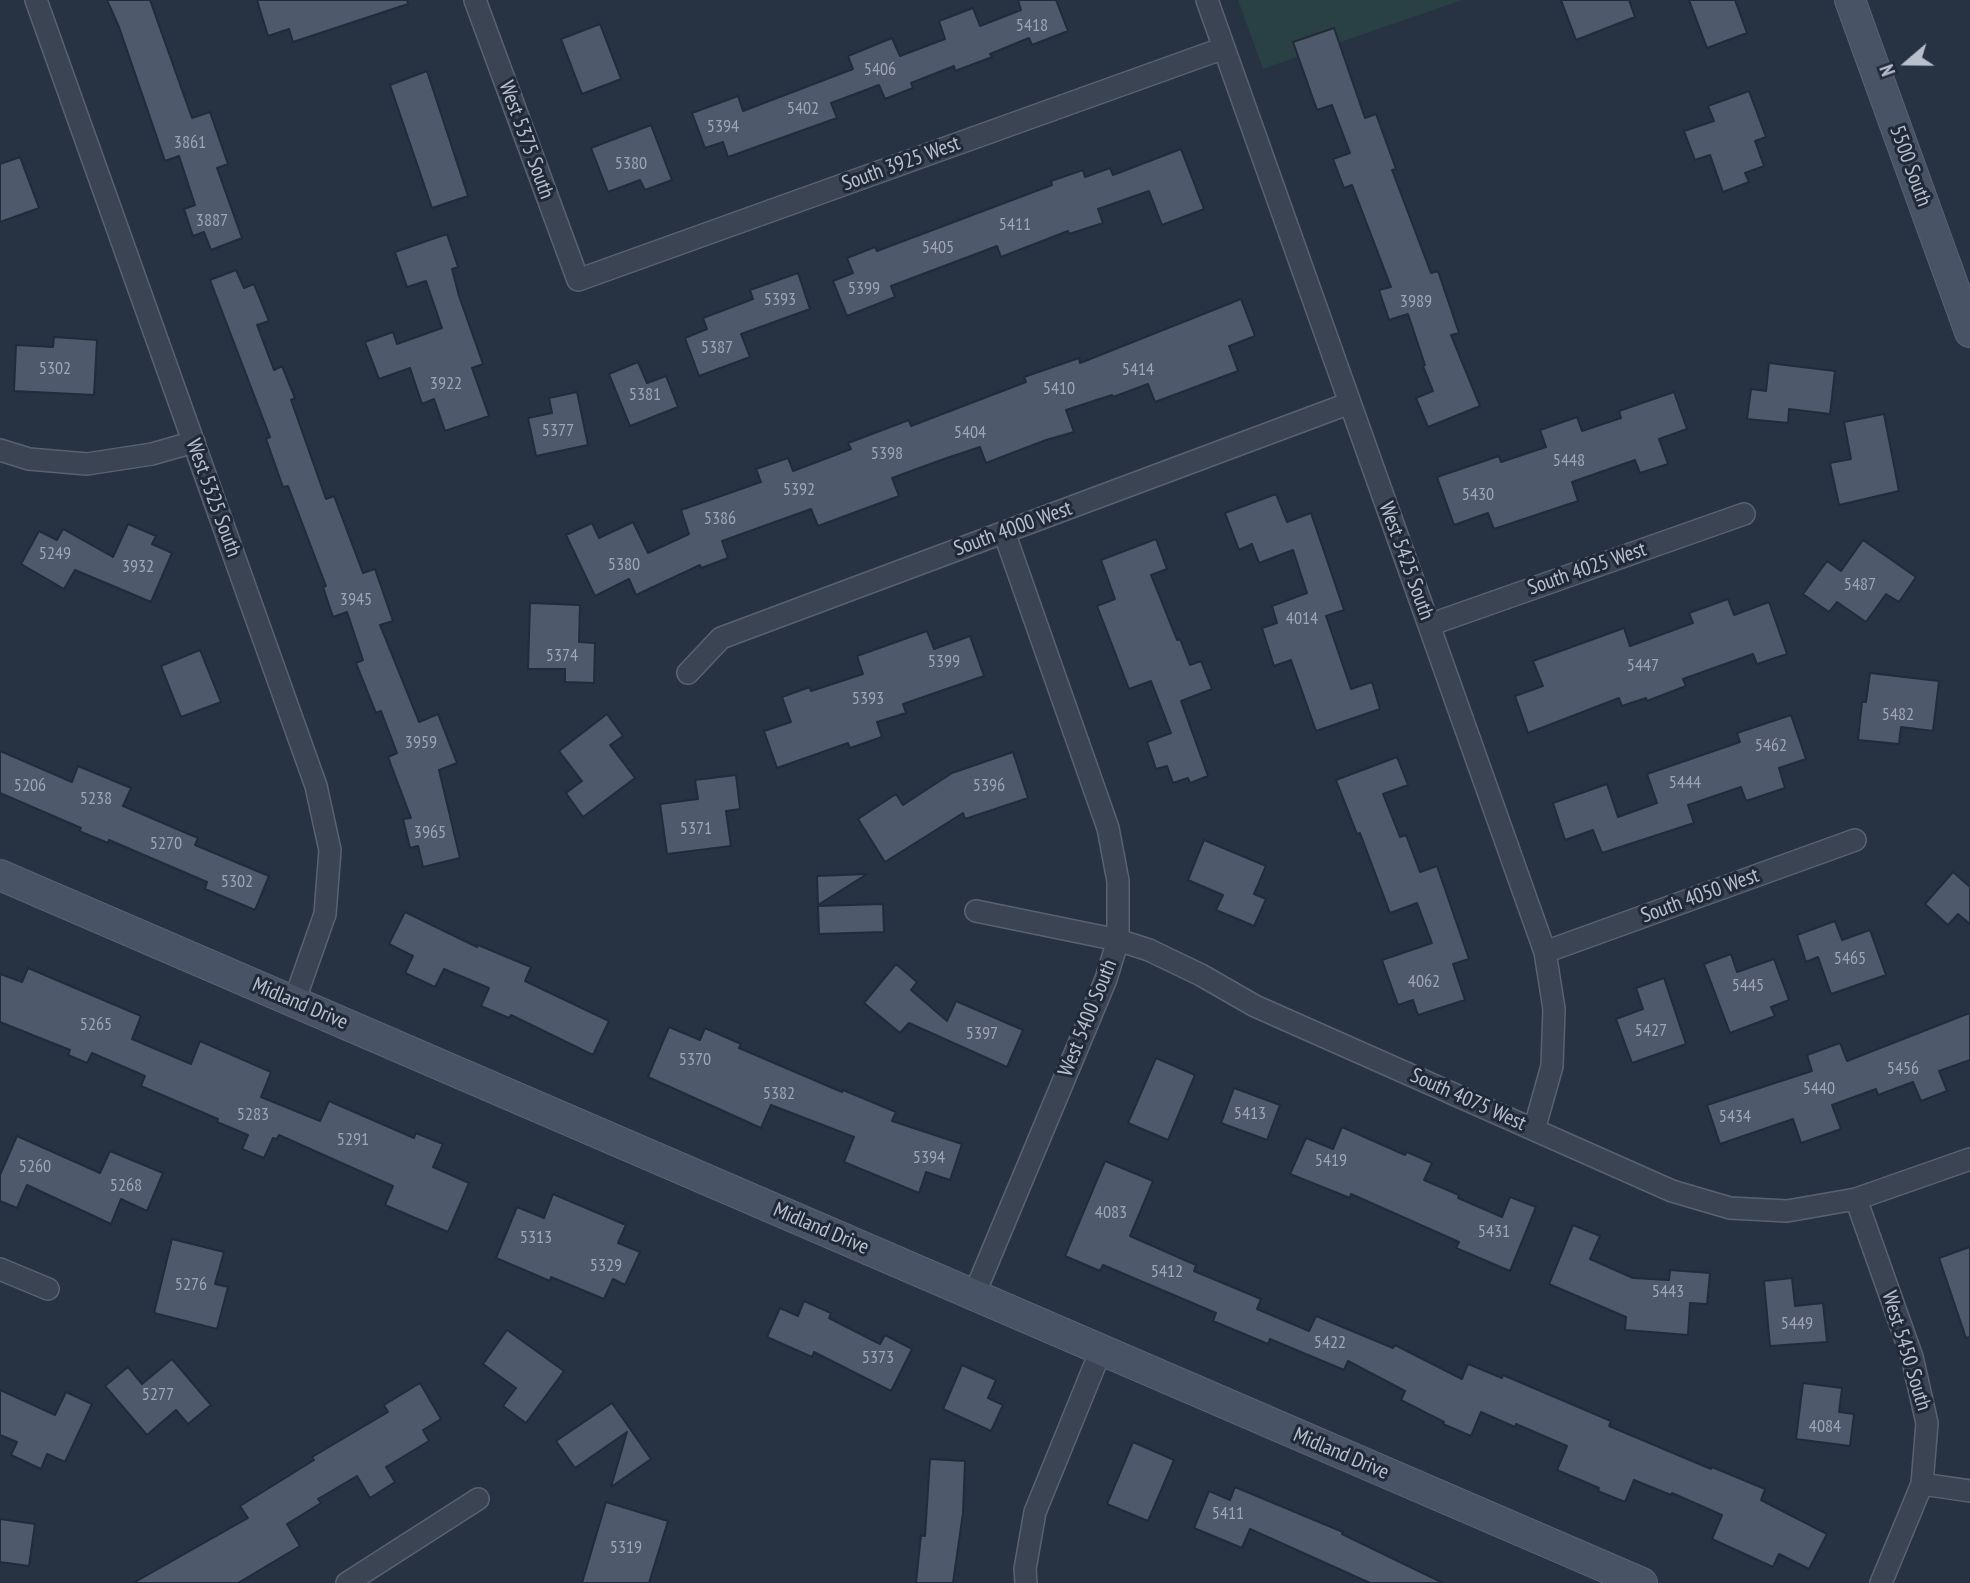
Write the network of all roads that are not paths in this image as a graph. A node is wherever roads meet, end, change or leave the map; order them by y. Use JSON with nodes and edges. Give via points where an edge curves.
{"nodes":[{"id":1,"x":36,"y":0,"type":"edge"},
{"id":2,"x":475,"y":0,"type":"edge"},
{"id":3,"x":1207,"y":0,"type":"edge"},
{"id":4,"x":1850,"y":0,"type":"edge"},
{"id":5,"x":1224,"y":48,"type":"junction"},
{"id":6,"x":578,"y":279,"type":"joint"},
{"id":7,"x":1963,"y":294,"type":"edge"},
{"id":8,"x":1970,"y":332,"type":"edge"},
{"id":9,"x":1350,"y":403,"type":"junction"},
{"id":10,"x":194,"y":442,"type":"junction"},
{"id":11,"x":0,"y":450,"type":"edge"},
{"id":12,"x":1744,"y":514,"type":"dead end"},
{"id":13,"x":1004,"y":532,"type":"junction"},
{"id":14,"x":1429,"y":625,"type":"junction"},
{"id":15,"x":688,"y":673,"type":"dead end"},
{"id":16,"x":1855,"y":840,"type":"dead end"},
{"id":17,"x":0,"y":875,"type":"edge"},
{"id":18,"x":976,"y":911,"type":"dead end"},
{"id":19,"x":1118,"y":940,"type":"junction"},
{"id":20,"x":1545,"y":953,"type":"junction"},
{"id":21,"x":294,"y":1002,"type":"junction"},
{"id":22,"x":1534,"y":1130,"type":"junction"},
{"id":23,"x":1970,"y":1159,"type":"edge"},
{"id":24,"x":1856,"y":1199,"type":"junction"},
{"id":25,"x":0,"y":1269,"type":"edge"},
{"id":26,"x":48,"y":1289,"type":"dead end"},
{"id":27,"x":974,"y":1295,"type":"junction"},
{"id":28,"x":1101,"y":1350,"type":"junction"},
{"id":29,"x":1922,"y":1484,"type":"junction"},
{"id":30,"x":1970,"y":1491,"type":"edge"},
{"id":31,"x":478,"y":1499,"type":"dead end"},
{"id":32,"x":347,"y":1583,"type":"edge"},
{"id":33,"x":1026,"y":1583,"type":"edge"},
{"id":34,"x":1642,"y":1583,"type":"edge"},
{"id":35,"x":1881,"y":1583,"type":"edge"}],
"edges":[{"from":1,"to":10,"type":"street","name":"West 5325 South"},
{"from":2,"to":6,"type":"street","name":"West 5375 South"},
{"from":3,"to":5,"type":"street","name":"West 5425 South"},
{"from":4,"to":7,"type":"street","name":"5500 South"},
{"from":5,"to":6,"type":"street","name":"South 3925 West"},
{"from":5,"to":9,"type":"street","name":"West 5425 South"},
{"from":7,"to":8,"type":"street","name":"5500 South"},
{"from":9,"to":13,"type":"street","name":"South 4000 West"},
{"from":9,"to":14,"type":"street","name":"West 5425 South"},
{"from":10,"to":11,"type":"street","via":[[87,464],[29,459]]},
{"from":10,"to":21,"type":"street","name":"West 5325 South","via":[[316,786],[330,850],[325,914]]},
{"from":12,"to":14,"type":"street","name":"South 4025 West"},
{"from":13,"to":15,"type":"street","name":"South 4000 West","via":[[721,638]]},
{"from":13,"to":19,"type":"street","name":"West 5400 South","via":[[1108,828],[1118,881]]},
{"from":14,"to":20,"type":"street","name":"West 5425 South"},
{"from":16,"to":20,"type":"street","name":"South 4050 West"},
{"from":17,"to":21,"type":"street","name":"Midland Drive"},
{"from":18,"to":19,"type":"street","name":"South 4075 West"},
{"from":19,"to":22,"type":"street","name":"South 4075 West","via":[[1160,955],[1255,1006]]},
{"from":19,"to":27,"type":"street","name":"West 5400 South","via":[[1106,979]]},
{"from":20,"to":22,"type":"street","name":"West 5425 South","via":[[1554,1009],[1552,1066]]},
{"from":21,"to":27,"type":"street","name":"Midland Drive"},
{"from":22,"to":24,"type":"street","name":"South 4075 West","via":[[1672,1191],[1730,1208],[1787,1211]]},
{"from":23,"to":24,"type":"street","name":"South 4075 West"},
{"from":24,"to":29,"type":"street","name":"West 5450 South","via":[[1912,1357],[1927,1423]]},
{"from":25,"to":26,"type":"street"},
{"from":27,"to":28,"type":"street","name":"Midland Drive"},
{"from":28,"to":33,"type":"street","via":[[1035,1512]]},
{"from":28,"to":34,"type":"street","name":"Midland Drive"},
{"from":29,"to":30,"type":"street"},
{"from":29,"to":35,"type":"street","name":"West 5450 South"},
{"from":31,"to":32,"type":"street"}]}
